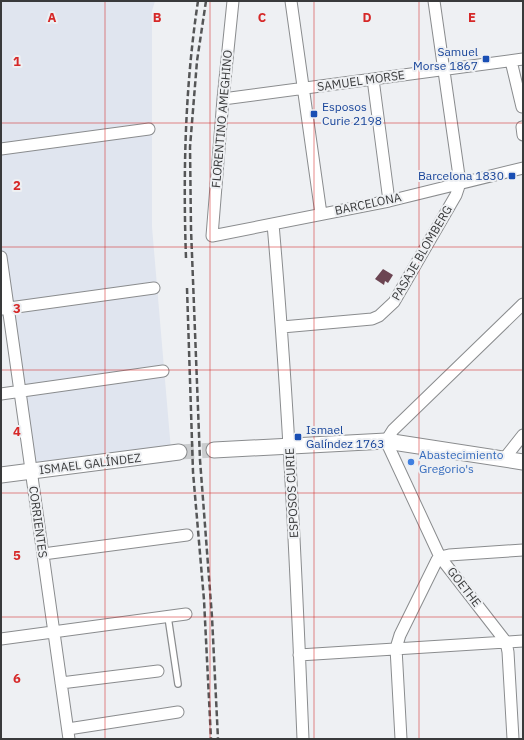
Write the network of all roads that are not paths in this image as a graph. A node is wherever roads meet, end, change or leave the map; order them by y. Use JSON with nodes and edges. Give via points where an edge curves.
{"nodes":[{"id":1,"x":233,"y":1,"type":"edge"},
{"id":2,"x":291,"y":1,"type":"edge"},
{"id":3,"x":434,"y":1,"type":"edge"},
{"id":4,"x":523,"y":59,"type":"edge"},
{"id":5,"x":511,"y":61,"type":"junction"},
{"id":6,"x":444,"y":70,"type":"junction"},
{"id":7,"x":373,"y":79,"type":"junction"},
{"id":8,"x":304,"y":89,"type":"junction"},
{"id":9,"x":223,"y":100,"type":"junction"},
{"id":10,"x":522,"y":107,"type":"dead end"},
{"id":11,"x":149,"y":129,"type":"dead end"},
{"id":12,"x":1,"y":149,"type":"edge"},
{"id":13,"x":523,"y":168,"type":"edge"},
{"id":14,"x":460,"y":184,"type":"junction"},
{"id":15,"x":389,"y":201,"type":"junction"},
{"id":16,"x":321,"y":214,"type":"junction"},
{"id":17,"x":273,"y":224,"type":"junction"},
{"id":18,"x":212,"y":236,"type":"joint"},
{"id":19,"x":1,"y":257,"type":"edge"},
{"id":20,"x":154,"y":288,"type":"dead end"},
{"id":21,"x":523,"y":304,"type":"edge"},
{"id":22,"x":5,"y":308,"type":"edge"},
{"id":23,"x":282,"y":327,"type":"junction"},
{"id":24,"x":163,"y":371,"type":"dead end"},
{"id":25,"x":20,"y":392,"type":"junction"},
{"id":26,"x":1,"y":394,"type":"edge"},
{"id":27,"x":523,"y":435,"type":"edge"},
{"id":28,"x":386,"y":441,"type":"junction"},
{"id":29,"x":290,"y":446,"type":"junction"},
{"id":30,"x":214,"y":450,"type":"tunnel mouth"},
{"id":31,"x":179,"y":452,"type":"tunnel mouth"},
{"id":32,"x":504,"y":459,"type":"junction"},
{"id":33,"x":523,"y":462,"type":"edge"},
{"id":34,"x":31,"y":471,"type":"junction"},
{"id":35,"x":1,"y":475,"type":"edge"},
{"id":36,"x":187,"y":535,"type":"dead end"},
{"id":37,"x":523,"y":550,"type":"edge"},
{"id":38,"x":43,"y":554,"type":"junction"},
{"id":39,"x":440,"y":557,"type":"junction"},
{"id":40,"x":186,"y":614,"type":"dead end"},
{"id":41,"x":168,"y":617,"type":"junction"},
{"id":42,"x":54,"y":632,"type":"junction"},
{"id":43,"x":1,"y":639,"type":"edge"},
{"id":44,"x":523,"y":641,"type":"edge"},
{"id":45,"x":506,"y":642,"type":"junction"},
{"id":46,"x":396,"y":648,"type":"junction"},
{"id":47,"x":299,"y":655,"type":"junction"},
{"id":48,"x":158,"y":671,"type":"dead end"},
{"id":49,"x":61,"y":683,"type":"junction"},
{"id":50,"x":178,"y":684,"type":"dead end"},
{"id":51,"x":178,"y":712,"type":"dead end"},
{"id":52,"x":69,"y":734,"type":"edge"},
{"id":53,"x":303,"y":739,"type":"edge"},
{"id":54,"x":401,"y":739,"type":"edge"},
{"id":55,"x":513,"y":739,"type":"edge"}],
"edges":[{"from":1,"to":9,"type":"street","name":"FLORENTINO AMEGHINO"},
{"from":2,"to":8,"type":"street"},
{"from":3,"to":6,"type":"street"},
{"from":4,"to":5,"type":"street","name":"SAMUEL MORSE"},
{"from":5,"to":6,"type":"street","name":"SAMUEL MORSE"},
{"from":5,"to":10,"type":"street"},
{"from":6,"to":7,"type":"street","name":"SAMUEL MORSE"},
{"from":6,"to":14,"type":"street"},
{"from":7,"to":8,"type":"street","name":"SAMUEL MORSE"},
{"from":7,"to":15,"type":"street"},
{"from":8,"to":9,"type":"street","name":"SAMUEL MORSE"},
{"from":8,"to":16,"type":"street"},
{"from":9,"to":18,"type":"street","name":"FLORENTINO AMEGHINO"},
{"from":11,"to":12,"type":"street"},
{"from":13,"to":14,"type":"street","name":"BARCELONA"},
{"from":14,"to":15,"type":"street","name":"BARCELONA"},
{"from":14,"to":23,"type":"street","name":"PASAJE BLOMBERG","via":[[394,302],[379,316],[363,320]]},
{"from":15,"to":16,"type":"street","name":"BARCELONA"},
{"from":16,"to":17,"type":"street","name":"BARCELONA"},
{"from":17,"to":18,"type":"street","name":"BARCELONA"},
{"from":17,"to":23,"type":"street","name":"ESPOSOS CURIE"},
{"from":19,"to":22,"type":"street","name":"CORRIENTES"},
{"from":20,"to":22,"type":"street"},
{"from":21,"to":28,"type":"street","via":[[393,430]]},
{"from":22,"to":25,"type":"street","name":"CORRIENTES"},
{"from":23,"to":29,"type":"street","name":"ESPOSOS CURIE"},
{"from":24,"to":25,"type":"street"},
{"from":25,"to":26,"type":"street"},
{"from":25,"to":34,"type":"street","name":"CORRIENTES"},
{"from":27,"to":32,"type":"street"},
{"from":28,"to":29,"type":"main road"},
{"from":28,"to":32,"type":"main road"},
{"from":28,"to":39,"type":"street","name":"GOETHE"},
{"from":29,"to":30,"type":"main road"},
{"from":29,"to":47,"type":"street","name":"ESPOSOS CURIE"},
{"from":31,"to":34,"type":"main road","name":"ISMAEL GALÍNDEZ"},
{"from":32,"to":33,"type":"main road"},
{"from":34,"to":35,"type":"main road","name":"ISMAEL GALÍNDEZ"},
{"from":34,"to":38,"type":"street","name":"CORRIENTES"},
{"from":36,"to":38,"type":"street"},
{"from":37,"to":39,"type":"street"},
{"from":38,"to":42,"type":"street","name":"CORRIENTES"},
{"from":39,"to":45,"type":"street","name":"GOETHE"},
{"from":39,"to":46,"type":"street","via":[[433,566]]},
{"from":40,"to":41,"type":"street"},
{"from":41,"to":42,"type":"street"},
{"from":41,"to":50,"type":"lane"},
{"from":42,"to":43,"type":"street"},
{"from":42,"to":49,"type":"street","name":"CORRIENTES"},
{"from":44,"to":45,"type":"street"},
{"from":45,"to":46,"type":"street"},
{"from":45,"to":55,"type":"street"},
{"from":46,"to":47,"type":"street"},
{"from":46,"to":54,"type":"street"},
{"from":47,"to":53,"type":"street","name":"ESPOSOS CURIE"},
{"from":48,"to":49,"type":"street"},
{"from":49,"to":52,"type":"street","name":"CORRIENTES"},
{"from":51,"to":52,"type":"street"}]}
